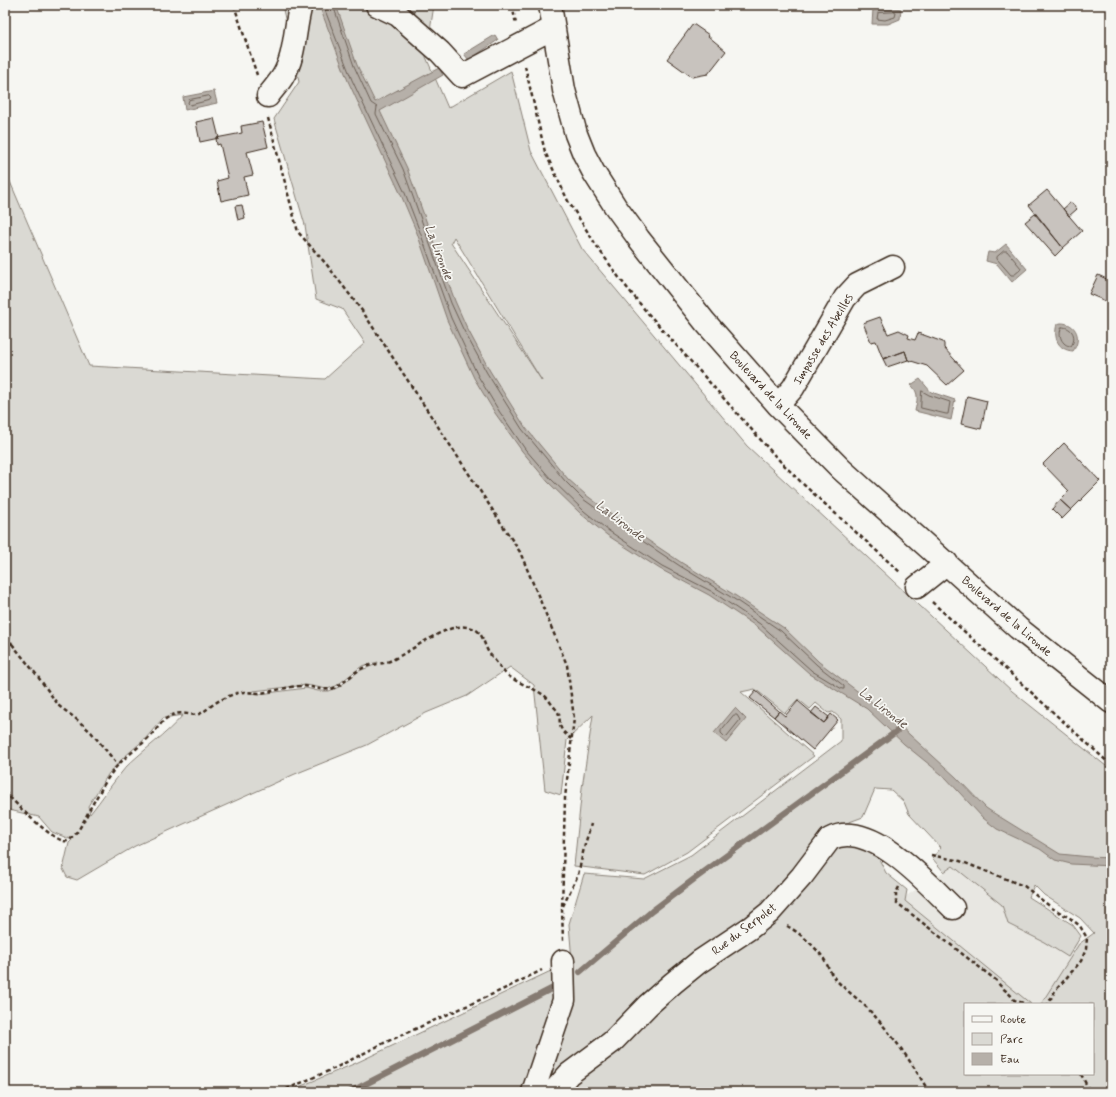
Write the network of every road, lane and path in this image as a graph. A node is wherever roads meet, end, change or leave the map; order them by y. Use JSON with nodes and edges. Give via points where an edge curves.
{"nodes":[{"id":1,"x":234,"y":5,"type":"edge"},
{"id":2,"x":301,"y":5,"type":"edge"},
{"id":3,"x":378,"y":5,"type":"edge"},
{"id":4,"x":550,"y":5,"type":"edge"},
{"id":5,"x":553,"y":28,"type":"junction"},
{"id":6,"x":264,"y":97,"type":"junction"},
{"id":7,"x":893,"y":267,"type":"dead end"},
{"id":8,"x":778,"y":405,"type":"junction"},
{"id":9,"x":947,"y":563,"type":"junction"},
{"id":10,"x":917,"y":587,"type":"joint"},
{"id":11,"x":5,"y":629,"type":"edge"},
{"id":12,"x":12,"y":644,"type":"junction"},
{"id":13,"x":5,"y":658,"type":"edge"},
{"id":14,"x":1111,"y":702,"type":"edge"},
{"id":15,"x":572,"y":739,"type":"junction"},
{"id":16,"x":118,"y":765,"type":"junction"},
{"id":17,"x":1111,"y":765,"type":"edge"},
{"id":18,"x":5,"y":792,"type":"edge"},
{"id":19,"x":591,"y":824,"type":"dead end"},
{"id":20,"x":903,"y":861,"type":"junction"},
{"id":21,"x":953,"y":908,"type":"dead end"},
{"id":22,"x":562,"y":909,"type":"junction"},
{"id":23,"x":770,"y":912,"type":"junction"},
{"id":24,"x":563,"y":961,"type":"junction"},
{"id":25,"x":1023,"y":1003,"type":"edge"},
{"id":26,"x":1049,"y":1003,"type":"edge"},
{"id":27,"x":1082,"y":1075,"type":"edge"},
{"id":28,"x":280,"y":1092,"type":"edge"},
{"id":29,"x":533,"y":1092,"type":"edge"},
{"id":30,"x":553,"y":1092,"type":"edge"},
{"id":31,"x":929,"y":1092,"type":"edge"},
{"id":32,"x":1090,"y":1092,"type":"edge"}],
"edges":[{"from":1,"to":6,"type":"path"},
{"from":2,"to":6,"type":"street","via":[[290,60],[284,75]]},
{"from":3,"to":5,"type":"street","via":[[398,15],[440,52],[462,76]]},
{"from":4,"to":5,"type":"street","name":"Boulevard de la Lironde"},
{"from":5,"to":8,"type":"street","name":"Boulevard de la Lironde","via":[[564,90],[576,134],[594,173],[639,239],[705,322]]},
{"from":6,"to":15,"type":"path","via":[[298,232],[363,312],[520,552],[567,665],[574,718]]},
{"from":7,"to":8,"type":"street","name":"Impasse des Abeilles","via":[[857,285],[845,298],[793,388]]},
{"from":8,"to":9,"type":"street","name":"Boulevard de la Lironde","via":[[841,469]]},
{"from":9,"to":10,"type":"street"},
{"from":9,"to":14,"type":"street","name":"Boulevard de la Lironde","via":[[1018,628]]},
{"from":10,"to":17,"type":"path"},
{"from":11,"to":12,"type":"path"},
{"from":12,"to":13,"type":"path"},
{"from":12,"to":16,"type":"path","via":[[59,706],[91,732]]},
{"from":15,"to":16,"type":"path","via":[[560,726],[561,717],[557,710],[545,697],[506,673],[489,652],[482,635],[468,626],[446,630],[389,661],[366,666],[337,687],[328,690],[303,686],[257,693],[238,693],[223,698],[196,715],[178,713],[162,722],[151,736]]},
{"from":15,"to":22,"type":"path","via":[[565,798]]},
{"from":16,"to":18,"type":"path","via":[[102,787],[79,829],[67,841],[50,833],[32,819]]},
{"from":19,"to":22,"type":"path","via":[[578,875]]},
{"from":20,"to":21,"type":"street","name":"Rue du Serpolet"},
{"from":20,"to":23,"type":"street","name":"Rue du Serpolet","via":[[882,846],[859,836],[835,836]]},
{"from":20,"to":25,"type":"path","via":[[907,875],[896,893],[896,902],[997,981],[1014,1000]]},
{"from":20,"to":26,"type":"path","via":[[932,855],[960,861],[1024,886],[1080,926],[1086,938],[1084,955]]},
{"from":22,"to":24,"type":"path"},
{"from":23,"to":30,"type":"street","name":"Rue du Serpolet","via":[[673,983],[612,1042],[569,1074]]},
{"from":23,"to":31,"type":"path","via":[[802,935],[822,956],[837,981],[869,1010],[894,1039]]},
{"from":24,"to":28,"type":"path"},
{"from":24,"to":29,"type":"street","via":[[564,1000]]},
{"from":27,"to":32,"type":"path"}]}
